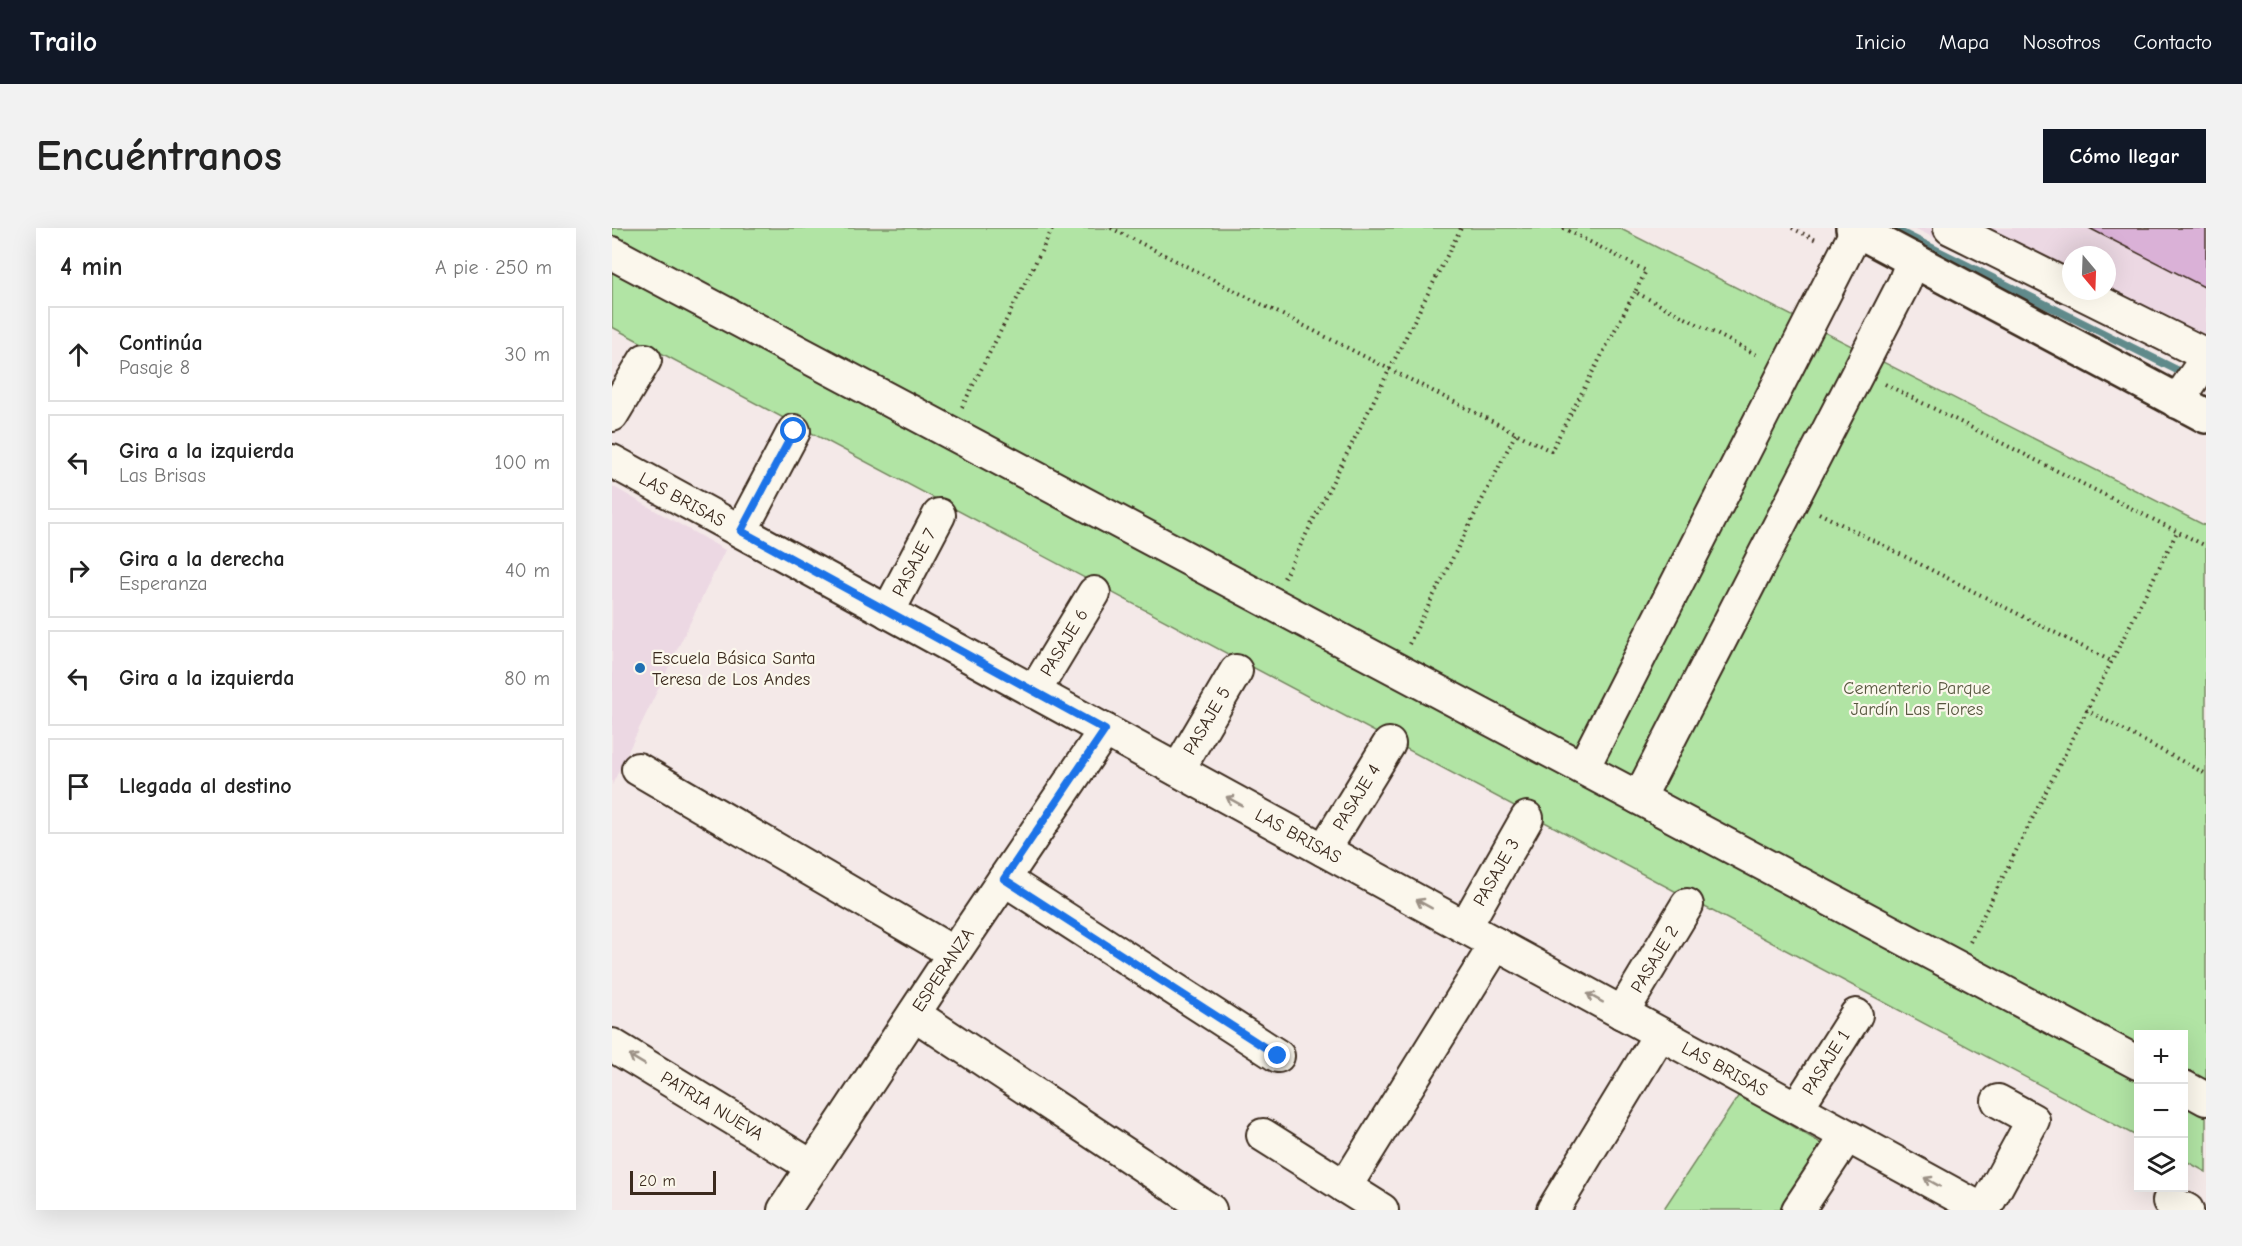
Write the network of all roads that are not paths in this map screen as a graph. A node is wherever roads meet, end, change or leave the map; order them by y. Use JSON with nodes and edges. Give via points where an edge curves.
{"nodes":[{"id":1,"x":1950,"y":228,"type":"edge"},
{"id":2,"x":1855,"y":229,"type":"edge"},
{"id":3,"x":612,"y":253,"type":"edge"},
{"id":4,"x":1913,"y":259,"type":"junction"},
{"id":5,"x":2062,"y":284,"type":"edge"},
{"id":6,"x":2095,"y":300,"type":"edge"},
{"id":7,"x":2206,"y":357,"type":"edge"},
{"id":8,"x":645,"y":360,"type":"dead end"},
{"id":9,"x":2192,"y":409,"type":"edge"},
{"id":10,"x":612,"y":415,"type":"edge"},
{"id":11,"x":794,"y":431,"type":"dead end"},
{"id":12,"x":612,"y":461,"type":"edge"},
{"id":13,"x":939,"y":515,"type":"dead end"},
{"id":14,"x":741,"y":531,"type":"junction"},
{"id":15,"x":1094,"y":592,"type":"dead end"},
{"id":16,"x":888,"y":612,"type":"junction"},
{"id":17,"x":1236,"y":671,"type":"dead end"},
{"id":18,"x":1034,"y":692,"type":"junction"},
{"id":19,"x":1105,"y":730,"type":"junction"},
{"id":20,"x":1389,"y":744,"type":"dead end"},
{"id":21,"x":1583,"y":768,"type":"junction"},
{"id":22,"x":638,"y":769,"type":"dead end"},
{"id":23,"x":1178,"y":770,"type":"junction"},
{"id":24,"x":1639,"y":798,"type":"junction"},
{"id":25,"x":1527,"y":818,"type":"dead end"},
{"id":26,"x":1324,"y":850,"type":"junction"},
{"id":27,"x":1004,"y":879,"type":"junction"},
{"id":28,"x":1687,"y":905,"type":"dead end"},
{"id":29,"x":1465,"y":927,"type":"junction"},
{"id":30,"x":1496,"y":944,"type":"junction"},
{"id":31,"x":954,"y":953,"type":"junction"},
{"id":32,"x":1623,"y":1013,"type":"junction"},
{"id":33,"x":914,"y":1014,"type":"junction"},
{"id":34,"x":1856,"y":1016,"type":"dead end"},
{"id":35,"x":1660,"y":1034,"type":"junction"},
{"id":36,"x":612,"y":1045,"type":"edge"},
{"id":37,"x":1278,"y":1056,"type":"dead end"},
{"id":38,"x":2134,"y":1060,"type":"edge"},
{"id":39,"x":2188,"y":1089,"type":"edge"},
{"id":40,"x":2206,"y":1099,"type":"edge"},
{"id":41,"x":1998,"y":1101,"type":"dead end"},
{"id":42,"x":1797,"y":1108,"type":"junction"},
{"id":43,"x":1263,"y":1135,"type":"dead end"},
{"id":44,"x":1847,"y":1136,"type":"junction"},
{"id":45,"x":813,"y":1167,"type":"junction"},
{"id":46,"x":1345,"y":1187,"type":"junction"},
{"id":47,"x":784,"y":1210,"type":"edge"},
{"id":48,"x":1210,"y":1210,"type":"edge"},
{"id":49,"x":1382,"y":1210,"type":"edge"},
{"id":50,"x":1553,"y":1210,"type":"edge"},
{"id":51,"x":1798,"y":1210,"type":"edge"},
{"id":52,"x":1984,"y":1210,"type":"edge"}],
"edges":[{"from":1,"to":5,"type":"street"},
{"from":2,"to":4,"type":"main road"},
{"from":2,"to":21,"type":"street"},
{"from":3,"to":21,"type":"street"},
{"from":4,"to":9,"type":"main road"},
{"from":4,"to":24,"type":"street"},
{"from":6,"to":7,"type":"street"},
{"from":7,"to":9,"type":"street"},
{"from":8,"to":10,"type":"street"},
{"from":11,"to":14,"type":"street"},
{"from":12,"to":14,"type":"street","name":"LAS BRISAS"},
{"from":13,"to":16,"type":"street","name":"PASAJE 7"},
{"from":14,"to":16,"type":"street","name":"LAS BRISAS"},
{"from":15,"to":18,"type":"street","name":"PASAJE 6"},
{"from":16,"to":18,"type":"street","name":"LAS BRISAS"},
{"from":17,"to":23,"type":"street","name":"PASAJE 5"},
{"from":18,"to":19,"type":"street","name":"LAS BRISAS"},
{"from":19,"to":23,"type":"street","name":"LAS BRISAS"},
{"from":19,"to":27,"type":"street","name":"ESPERANZA"},
{"from":20,"to":26,"type":"street","name":"PASAJE 4"},
{"from":21,"to":24,"type":"street"},
{"from":22,"to":31,"type":"street"},
{"from":26,"to":23,"type":"street","name":"LAS BRISAS","one_way":true},
{"from":24,"to":38,"type":"street"},
{"from":25,"to":29,"type":"street","name":"PASAJE 3"},
{"from":29,"to":26,"type":"street","name":"LAS BRISAS","one_way":true},
{"from":27,"to":31,"type":"street","name":"ESPERANZA"},
{"from":27,"to":37,"type":"street"},
{"from":28,"to":32,"type":"street","name":"PASAJE 2"},
{"from":29,"to":30,"type":"street","name":"LAS BRISAS"},
{"from":32,"to":30,"type":"street","name":"LAS BRISAS","one_way":true},
{"from":30,"to":46,"type":"street"},
{"from":31,"to":33,"type":"street","name":"ESPERANZA"},
{"from":32,"to":35,"type":"street","name":"LAS BRISAS"},
{"from":33,"to":45,"type":"street","name":"ESPERANZA"},
{"from":33,"to":48,"type":"street"},
{"from":34,"to":42,"type":"street","name":"PASAJE 1"},
{"from":35,"to":42,"type":"street","name":"LAS BRISAS"},
{"from":35,"to":50,"type":"street"},
{"from":45,"to":36,"type":"street","name":"PATRIA NUEVA","one_way":true},
{"from":39,"to":40,"type":"street"},
{"from":41,"to":52,"type":"street","via":[[2033,1120]]},
{"from":42,"to":44,"type":"street","name":"LAS BRISAS"},
{"from":43,"to":46,"type":"street"},
{"from":44,"to":51,"type":"street"},
{"from":52,"to":44,"type":"street","name":"LAS BRISAS","one_way":true},
{"from":45,"to":47,"type":"street","name":"ESPERANZA"},
{"from":46,"to":49,"type":"street"}]}
